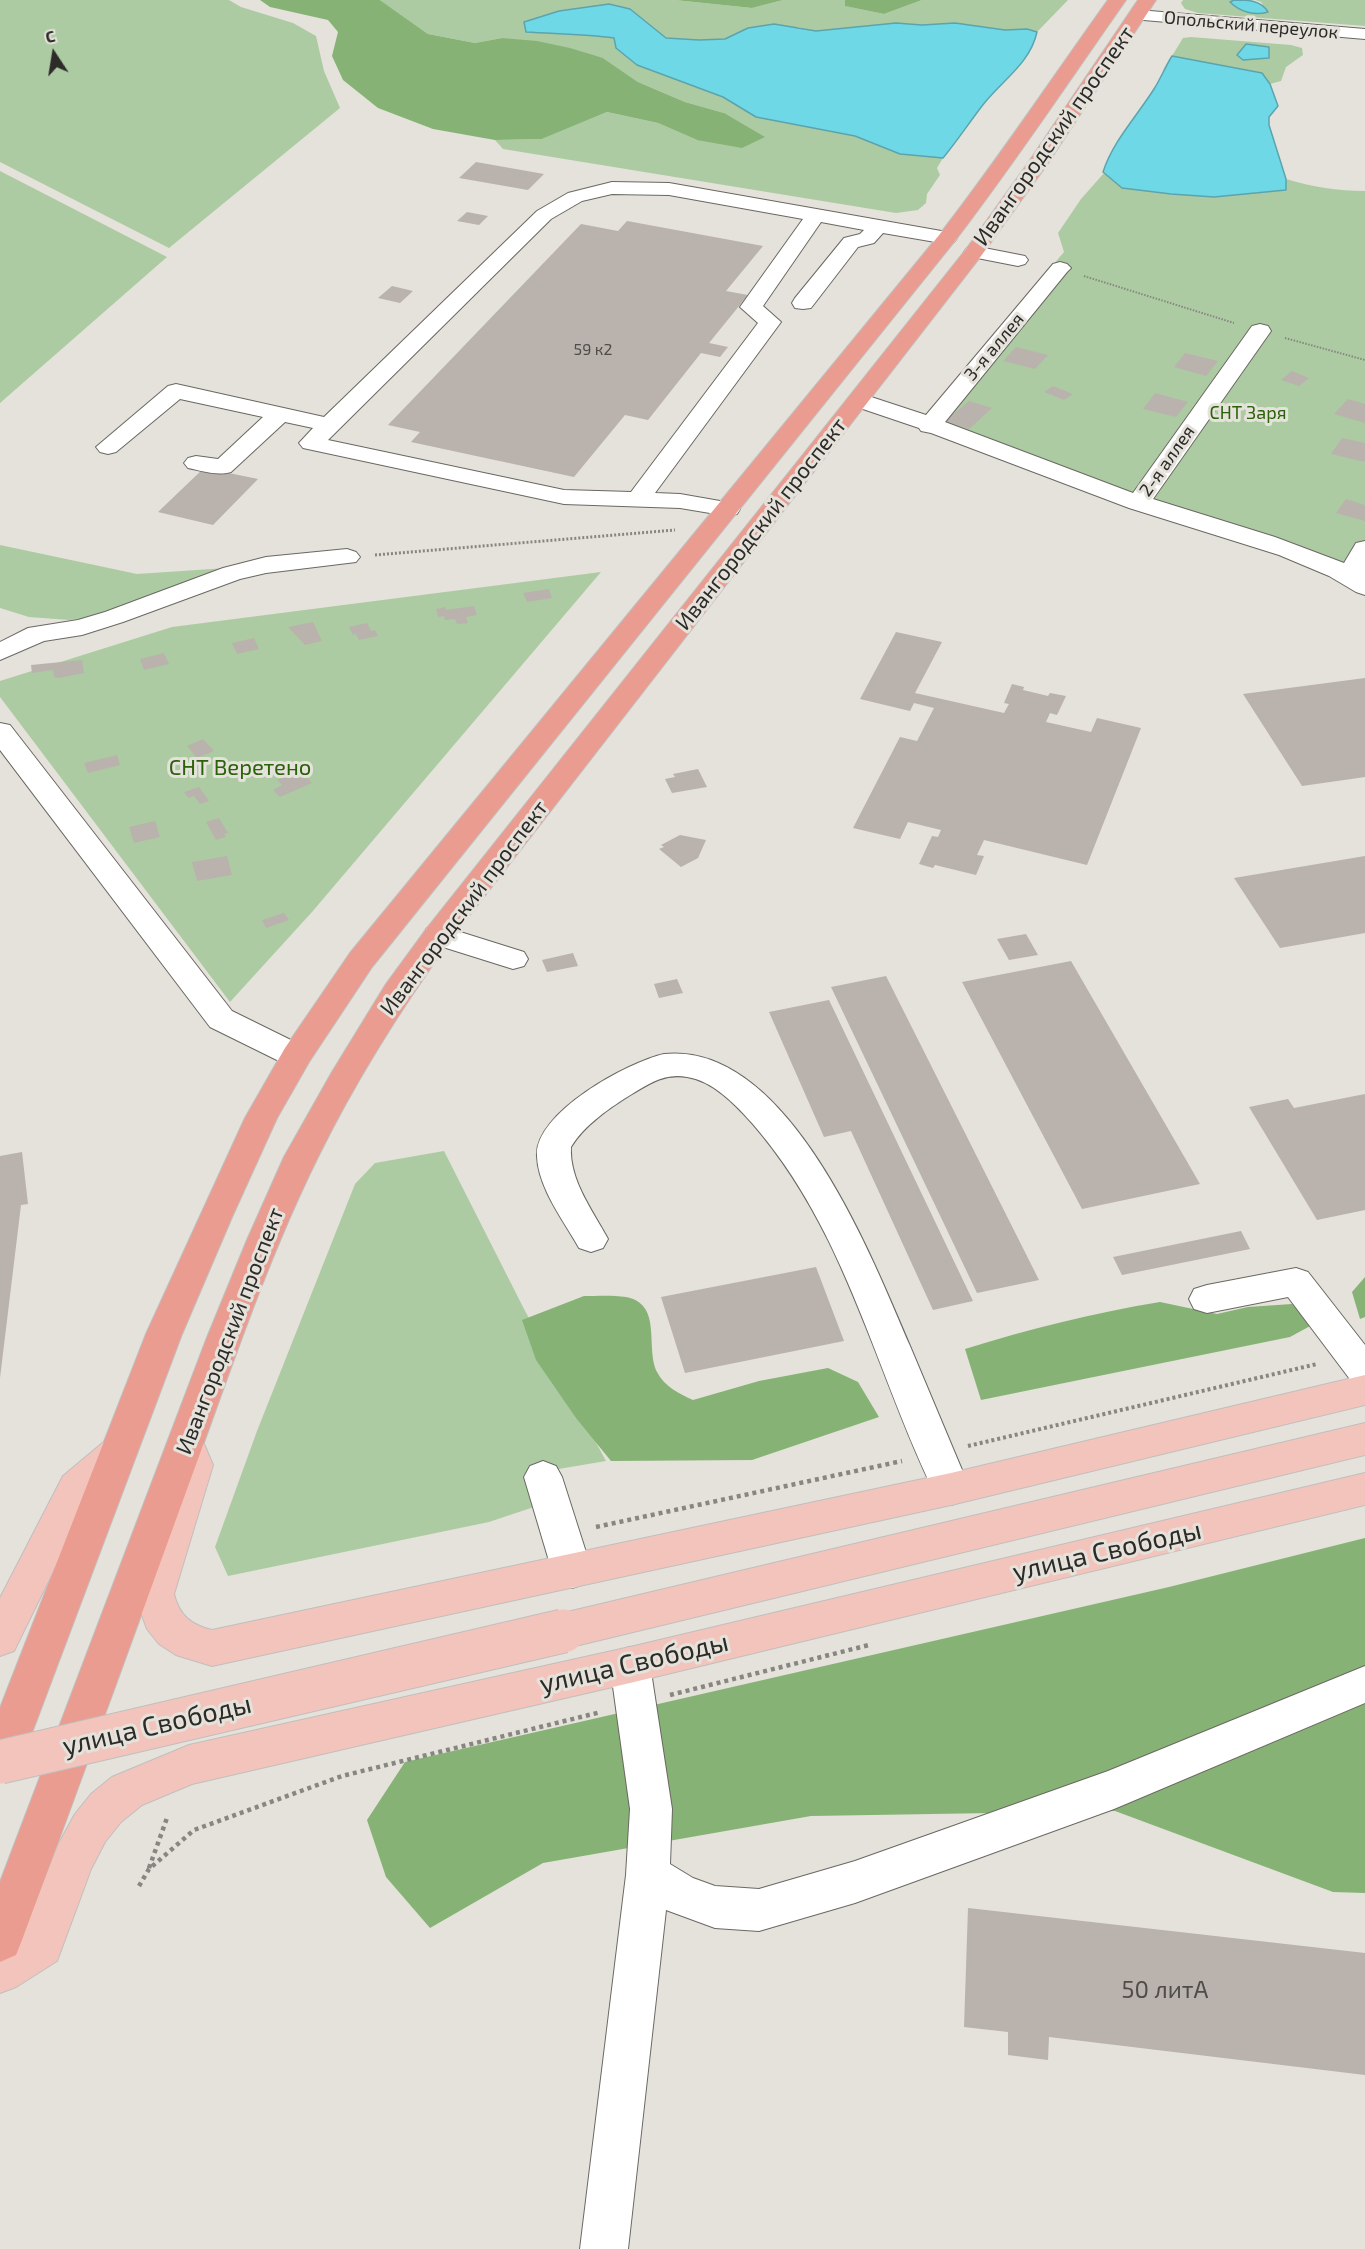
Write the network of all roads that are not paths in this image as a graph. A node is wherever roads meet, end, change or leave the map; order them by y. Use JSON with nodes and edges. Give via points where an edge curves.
{"nodes":[{"id":1,"x":1116,"y":0,"type":"edge"},
{"id":2,"x":1142,"y":7,"type":"edge"},
{"id":3,"x":1365,"y":34,"type":"edge"},
{"id":4,"x":816,"y":214,"type":"junction"},
{"id":5,"x":879,"y":225,"type":"junction"},
{"id":6,"x":947,"y":238,"type":"junction"},
{"id":7,"x":974,"y":252,"type":"junction"},
{"id":8,"x":1018,"y":260,"type":"dead end"},
{"id":9,"x":1060,"y":268,"type":"road end"},
{"id":10,"x":803,"y":303,"type":"dead end"},
{"id":11,"x":1260,"y":331,"type":"road end"},
{"id":12,"x":859,"y":400,"type":"junction"},
{"id":13,"x":280,"y":414,"type":"junction"},
{"id":14,"x":329,"y":425,"type":"junction"},
{"id":15,"x":929,"y":426,"type":"junction"},
{"id":16,"x":108,"y":447,"type":"dead end"},
{"id":17,"x":196,"y":463,"type":"dead end"},
{"id":18,"x":636,"y":501,"type":"junction"},
{"id":19,"x":1138,"y":503,"type":"junction"},
{"id":20,"x":728,"y":509,"type":"junction"},
{"id":21,"x":1365,"y":548,"type":"edge"},
{"id":22,"x":347,"y":557,"type":"road end"},
{"id":23,"x":1358,"y":581,"type":"edge"},
{"id":24,"x":0,"y":652,"type":"edge"},
{"id":25,"x":0,"y":731,"type":"edge"},
{"id":26,"x":438,"y":935,"type":"junction"},
{"id":27,"x":513,"y":959,"type":"dead end"},
{"id":28,"x":296,"y":1056,"type":"junction"},
{"id":29,"x":591,"y":1239,"type":"dead end"},
{"id":30,"x":1207,"y":1299,"type":"dead end"},
{"id":31,"x":1365,"y":1372,"type":"edge"},
{"id":32,"x":1365,"y":1390,"type":"edge"},
{"id":33,"x":1365,"y":1438,"type":"edge"},
{"id":34,"x":187,"y":1442,"type":"junction"},
{"id":35,"x":119,"y":1451,"type":"junction"},
{"id":36,"x":543,"y":1476,"type":"dead end"},
{"id":37,"x":951,"y":1489,"type":"junction"},
{"id":38,"x":1365,"y":1489,"type":"edge"},
{"id":39,"x":572,"y":1571,"type":"junction"},
{"id":40,"x":0,"y":1638,"type":"edge"},
{"id":41,"x":633,"y":1684,"type":"junction"},
{"id":42,"x":1365,"y":1684,"type":"edge"},
{"id":43,"x":0,"y":1762,"type":"edge"},
{"id":44,"x":648,"y":1875,"type":"junction"},
{"id":45,"x":0,"y":1941,"type":"edge"},
{"id":46,"x":0,"y":1971,"type":"edge"},
{"id":47,"x":604,"y":2249,"type":"edge"}],
"edges":[{"from":1,"to":6,"type":"highway","name":"Ивангородский проспект","via":[[1006,161]]},
{"from":2,"to":3,"type":"street","name":"Опольский переулок"},
{"from":2,"to":7,"type":"highway","name":"Ивангородский проспект"},
{"from":4,"to":5,"type":"street"},
{"from":4,"to":14,"type":"street","via":[[669,189],[612,188],[575,197],[544,215]]},
{"from":4,"to":18,"type":"street","via":[[751,307],[770,322]]},
{"from":5,"to":6,"type":"street"},
{"from":5,"to":10,"type":"street","via":[[867,238],[851,242]]},
{"from":6,"to":20,"type":"highway","name":"Ивангородский проспект"},
{"from":7,"to":8,"type":"street"},
{"from":7,"to":12,"type":"highway","name":"Ивангородский проспект"},
{"from":9,"to":15,"type":"street","name":"3-я аллея"},
{"from":11,"to":19,"type":"street","name":"2-я аллея"},
{"from":12,"to":15,"type":"street"},
{"from":12,"to":26,"type":"highway","name":"Ивангородский проспект"},
{"from":13,"to":14,"type":"street"},
{"from":13,"to":16,"type":"street","via":[[176,391]]},
{"from":13,"to":17,"type":"street","via":[[223,467]]},
{"from":14,"to":18,"type":"street","via":[[310,443],[564,497]]},
{"from":15,"to":19,"type":"street"},
{"from":18,"to":20,"type":"street","via":[[680,501]]},
{"from":19,"to":23,"type":"street","via":[[1231,530]]},
{"from":20,"to":28,"type":"highway","name":"Ивангородский проспект","via":[[361,960]]},
{"from":21,"to":23,"type":"street"},
{"from":22,"to":24,"type":"street","via":[[267,565],[232,573],[114,617],[37,634]]},
{"from":25,"to":28,"type":"street","via":[[221,1018]]},
{"from":26,"to":27,"type":"street"},
{"from":26,"to":34,"type":"highway","name":"Ивангородский проспект","via":[[385,1012],[301,1157],[240,1300]]},
{"from":28,"to":35,"type":"highway","name":"Ивангородский проспект","via":[[261,1118],[215,1217]]},
{"from":29,"to":37,"type":"street","via":[[555,1166],[554,1147],[570,1124],[631,1079],[656,1067],[686,1063],[719,1075],[761,1112],[828,1202],[848,1241]]},
{"from":30,"to":31,"type":"street","via":[[1296,1282]]},
{"from":32,"to":37,"type":"main road"},
{"from":33,"to":43,"type":"main road","name":"улица Свободы","bridge":true},
{"from":34,"to":39,"type":"main road","via":[[194,1465],[154,1594],[166,1626],[192,1644],[212,1648]]},
{"from":34,"to":45,"type":"highway","name":"Ивангородский проспект"},
{"from":35,"to":40,"type":"main road","via":[[76,1487]]},
{"from":35,"to":43,"type":"highway","name":"Ивангородский проспект"},
{"from":36,"to":39,"type":"street"},
{"from":37,"to":39,"type":"main road"},
{"from":38,"to":41,"type":"main road","name":"улица Свободы"},
{"from":41,"to":44,"type":"street","via":[[651,1809]]},
{"from":41,"to":46,"type":"main road","name":"улица Свободы","via":[[189,1765],[127,1791],[90,1828],[73,1860],[40,1945]]},
{"from":42,"to":44,"type":"street","via":[[1114,1789],[855,1882],[759,1910],[715,1907],[680,1894]]},
{"from":44,"to":47,"type":"street"}]}
